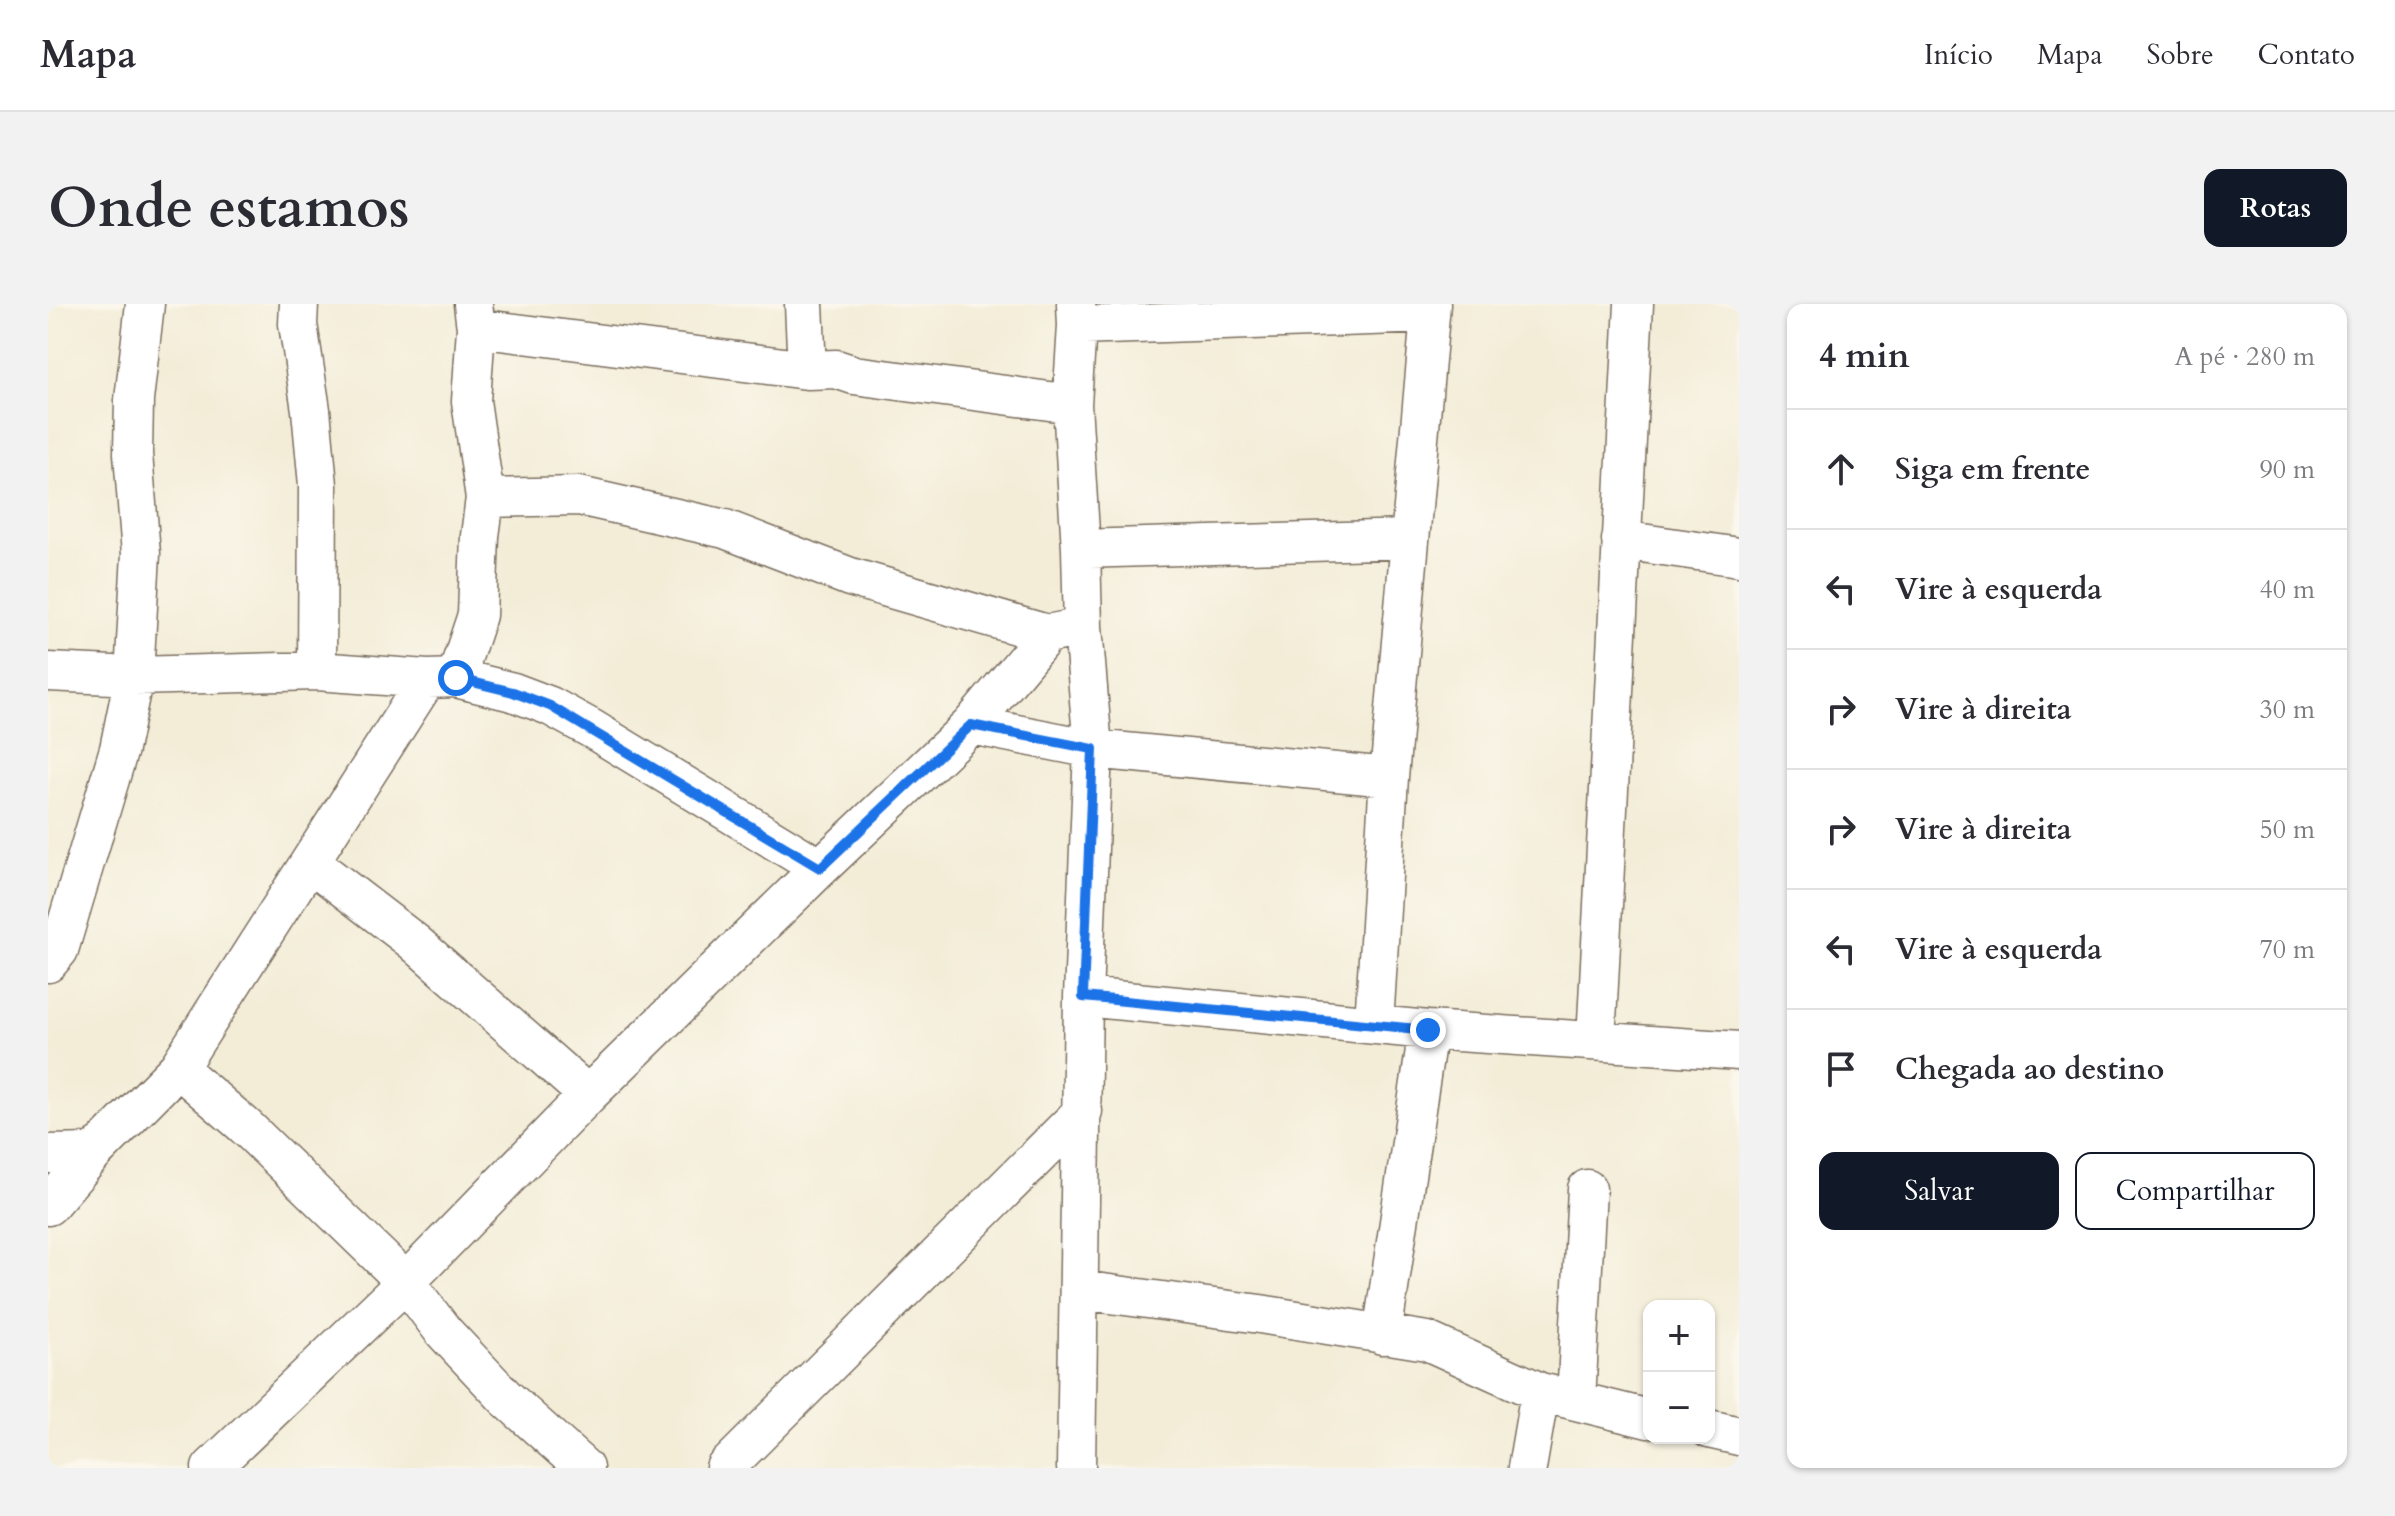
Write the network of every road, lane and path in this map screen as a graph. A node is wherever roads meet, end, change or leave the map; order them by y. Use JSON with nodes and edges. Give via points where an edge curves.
{"nodes":[{"id":1,"x":145,"y":304,"type":"edge"},
{"id":2,"x":299,"y":304,"type":"edge"},
{"id":3,"x":804,"y":304,"type":"edge"},
{"id":4,"x":1634,"y":304,"type":"edge"},
{"id":5,"x":1430,"y":309,"type":"edge"},
{"id":6,"x":1077,"y":315,"type":"edge"},
{"id":7,"x":474,"y":316,"type":"edge"},
{"id":8,"x":807,"y":370,"type":"junction"},
{"id":9,"x":1072,"y":404,"type":"junction"},
{"id":10,"x":485,"y":498,"type":"junction"},
{"id":11,"x":1408,"y":539,"type":"junction"},
{"id":12,"x":1621,"y":540,"type":"junction"},
{"id":13,"x":1081,"y":549,"type":"junction"},
{"id":14,"x":1739,"y":557,"type":"edge"},
{"id":15,"x":1065,"y":631,"type":"junction"},
{"id":16,"x":317,"y":671,"type":"junction"},
{"id":17,"x":48,"y":672,"type":"edge"},
{"id":18,"x":134,"y":676,"type":"junction"},
{"id":19,"x":442,"y":679,"type":"junction"},
{"id":20,"x":971,"y":725,"type":"junction"},
{"id":21,"x":1093,"y":749,"type":"junction"},
{"id":22,"x":1389,"y":777,"type":"junction"},
{"id":23,"x":311,"y":863,"type":"junction"},
{"id":24,"x":820,"y":868,"type":"junction"},
{"id":25,"x":48,"y":963,"type":"edge"},
{"id":26,"x":1083,"y":997,"type":"junction"},
{"id":27,"x":1374,"y":1024,"type":"junction"},
{"id":28,"x":1428,"y":1030,"type":"junction"},
{"id":29,"x":1596,"y":1041,"type":"junction"},
{"id":30,"x":1739,"y":1051,"type":"edge"},
{"id":31,"x":178,"y":1068,"type":"junction"},
{"id":32,"x":588,"y":1095,"type":"junction"},
{"id":33,"x":1083,"y":1111,"type":"junction"},
{"id":34,"x":94,"y":1153,"type":"junction"},
{"id":35,"x":48,"y":1154,"type":"edge"},
{"id":36,"x":1587,"y":1189,"type":"dead end"},
{"id":37,"x":48,"y":1206,"type":"edge"},
{"id":38,"x":406,"y":1282,"type":"junction"},
{"id":39,"x":1080,"y":1290,"type":"junction"},
{"id":40,"x":1382,"y":1335,"type":"junction"},
{"id":41,"x":1558,"y":1396,"type":"junction"},
{"id":42,"x":1643,"y":1417,"type":"edge"},
{"id":43,"x":1715,"y":1430,"type":"edge"},
{"id":44,"x":1739,"y":1436,"type":"edge"},
{"id":45,"x":211,"y":1468,"type":"edge"},
{"id":46,"x":584,"y":1468,"type":"edge"},
{"id":47,"x":725,"y":1468,"type":"edge"},
{"id":48,"x":1076,"y":1468,"type":"edge"},
{"id":49,"x":1527,"y":1468,"type":"edge"}],
"edges":[{"from":1,"to":18,"type":"street","via":[[134,400],[141,554]]},
{"from":2,"to":16,"type":"street","via":[[318,485]]},
{"from":3,"to":8,"type":"street"},
{"from":4,"to":12,"type":"street"},
{"from":5,"to":6,"type":"street"},
{"from":5,"to":11,"type":"street"},
{"from":6,"to":9,"type":"street"},
{"from":7,"to":8,"type":"street"},
{"from":7,"to":10,"type":"street","via":[[471,401]]},
{"from":8,"to":9,"type":"street","via":[[836,369]]},
{"from":9,"to":13,"type":"street"},
{"from":10,"to":15,"type":"street","via":[[579,496],[725,529],[850,577]]},
{"from":10,"to":19,"type":"street","via":[[477,615]]},
{"from":11,"to":13,"type":"street"},
{"from":11,"to":22,"type":"street"},
{"from":12,"to":14,"type":"street"},
{"from":12,"to":29,"type":"street"},
{"from":13,"to":15,"type":"street"},
{"from":15,"to":20,"type":"street"},
{"from":15,"to":21,"type":"street"},
{"from":16,"to":18,"type":"street"},
{"from":16,"to":19,"type":"street"},
{"from":17,"to":18,"type":"street"},
{"from":18,"to":25,"type":"street","via":[[119,749],[59,950]]},
{"from":19,"to":23,"type":"street"},
{"from":19,"to":24,"type":"street","via":[[513,692],[550,706]]},
{"from":20,"to":21,"type":"street"},
{"from":20,"to":24,"type":"street"},
{"from":21,"to":22,"type":"street"},
{"from":21,"to":26,"type":"street"},
{"from":22,"to":27,"type":"street"},
{"from":23,"to":31,"type":"street"},
{"from":23,"to":32,"type":"street","via":[[414,942]]},
{"from":24,"to":32,"type":"street"},
{"from":26,"to":27,"type":"street"},
{"from":26,"to":33,"type":"street"},
{"from":27,"to":28,"type":"street"},
{"from":28,"to":29,"type":"street"},
{"from":28,"to":40,"type":"street"},
{"from":29,"to":30,"type":"street"},
{"from":31,"to":34,"type":"street"},
{"from":31,"to":38,"type":"street"},
{"from":32,"to":38,"type":"street"},
{"from":33,"to":39,"type":"street"},
{"from":33,"to":47,"type":"street"},
{"from":34,"to":35,"type":"street"},
{"from":34,"to":37,"type":"street"},
{"from":36,"to":41,"type":"street"},
{"from":38,"to":45,"type":"street"},
{"from":38,"to":46,"type":"street","via":[[485,1376]]},
{"from":39,"to":40,"type":"street"},
{"from":39,"to":48,"type":"street"},
{"from":40,"to":41,"type":"street","via":[[1427,1341]]},
{"from":41,"to":42,"type":"street"},
{"from":41,"to":49,"type":"street"},
{"from":43,"to":44,"type":"street"}]}
